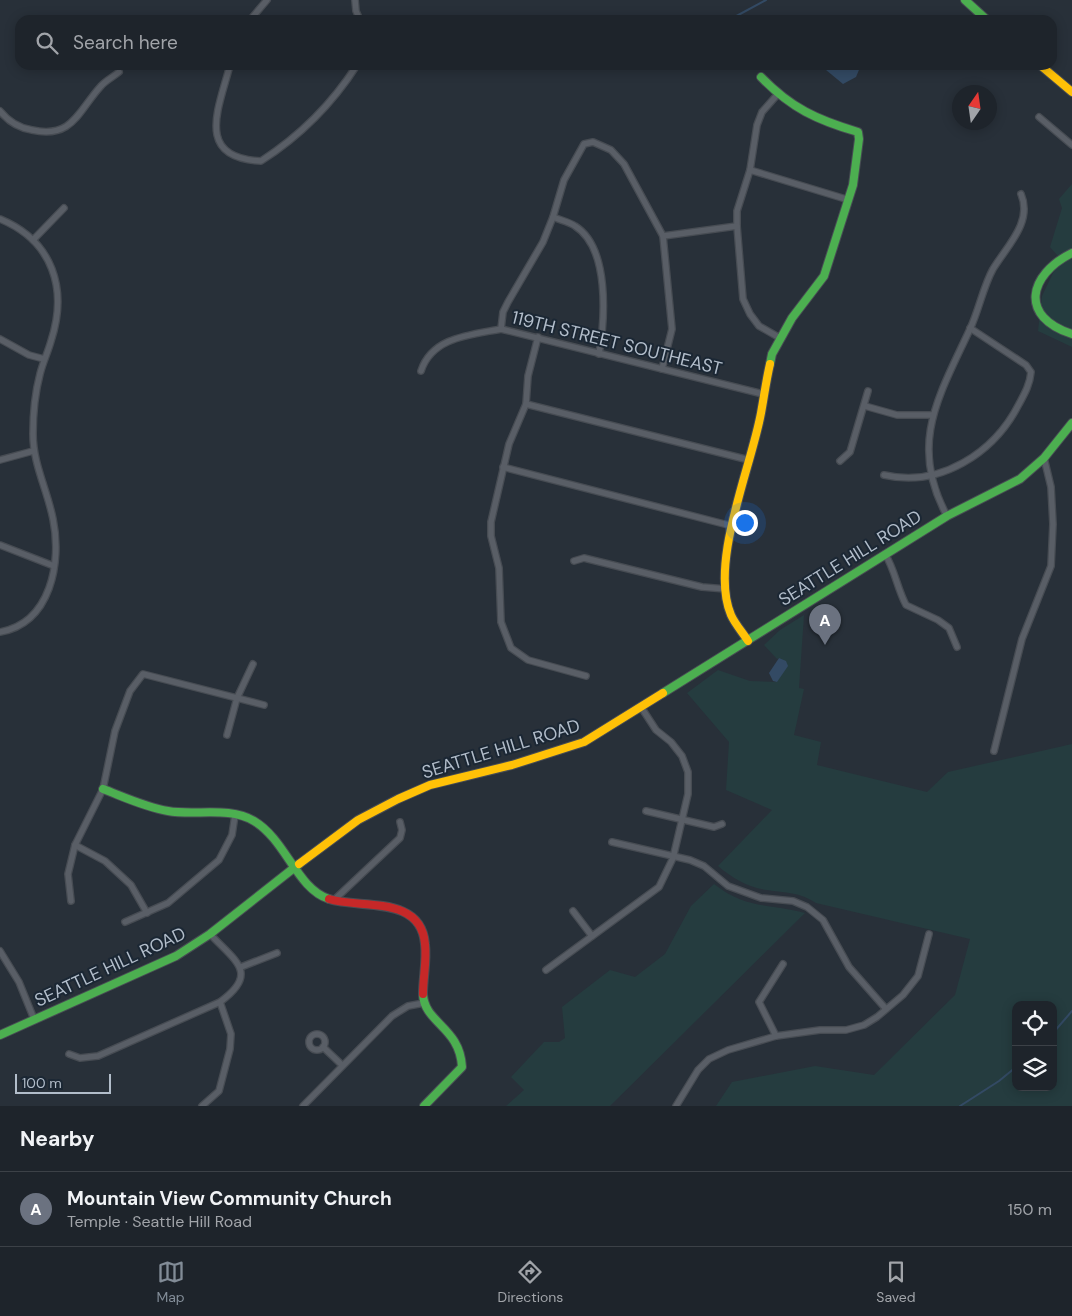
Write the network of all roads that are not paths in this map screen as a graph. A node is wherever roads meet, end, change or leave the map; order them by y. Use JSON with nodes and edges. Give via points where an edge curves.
{"nodes":[{"id":1,"x":267,"y":0,"type":"edge"},
{"id":2,"x":355,"y":0,"type":"edge"},
{"id":3,"x":965,"y":0,"type":"edge"},
{"id":4,"x":254,"y":15,"type":"edge"},
{"id":5,"x":358,"y":15,"type":"edge"},
{"id":6,"x":982,"y":15,"type":"edge"},
{"id":7,"x":229,"y":70,"type":"edge"},
{"id":8,"x":354,"y":70,"type":"edge"},
{"id":9,"x":1046,"y":70,"type":"edge"},
{"id":10,"x":119,"y":72,"type":"dead end"},
{"id":11,"x":761,"y":77,"type":"dead end"},
{"id":12,"x":1072,"y":92,"type":"edge"},
{"id":13,"x":778,"y":95,"type":"junction"},
{"id":14,"x":0,"y":111,"type":"edge"},
{"id":15,"x":1038,"y":117,"type":"dead end"},
{"id":16,"x":1072,"y":145,"type":"edge"},
{"id":17,"x":750,"y":170,"type":"junction"},
{"id":18,"x":1022,"y":194,"type":"dead end"},
{"id":19,"x":849,"y":200,"type":"junction"},
{"id":20,"x":64,"y":208,"type":"dead end"},
{"id":21,"x":553,"y":217,"type":"junction"},
{"id":22,"x":0,"y":219,"type":"edge"},
{"id":23,"x":737,"y":226,"type":"junction"},
{"id":24,"x":663,"y":236,"type":"junction"},
{"id":25,"x":33,"y":240,"type":"junction"},
{"id":26,"x":1072,"y":253,"type":"edge"},
{"id":27,"x":970,"y":328,"type":"junction"},
{"id":28,"x":501,"y":330,"type":"junction"},
{"id":29,"x":1072,"y":334,"type":"edge"},
{"id":30,"x":538,"y":338,"type":"junction"},
{"id":31,"x":780,"y":338,"type":"junction"},
{"id":32,"x":0,"y":339,"type":"edge"},
{"id":33,"x":598,"y":354,"type":"junction"},
{"id":34,"x":44,"y":359,"type":"junction"},
{"id":35,"x":662,"y":369,"type":"junction"},
{"id":36,"x":421,"y":372,"type":"dead end"},
{"id":37,"x":868,"y":391,"type":"dead end"},
{"id":38,"x":763,"y":394,"type":"junction"},
{"id":39,"x":526,"y":404,"type":"junction"},
{"id":40,"x":865,"y":406,"type":"junction"},
{"id":41,"x":933,"y":415,"type":"junction"},
{"id":42,"x":1072,"y":423,"type":"edge"},
{"id":43,"x":33,"y":451,"type":"junction"},
{"id":44,"x":1044,"y":458,"type":"junction"},
{"id":45,"x":0,"y":460,"type":"edge"},
{"id":46,"x":749,"y":460,"type":"junction"},
{"id":47,"x":840,"y":461,"type":"dead end"},
{"id":48,"x":503,"y":467,"type":"junction"},
{"id":49,"x":884,"y":474,"type":"dead end"},
{"id":50,"x":929,"y":475,"type":"junction"},
{"id":51,"x":947,"y":516,"type":"junction"},
{"id":52,"x":732,"y":526,"type":"junction"},
{"id":53,"x":0,"y":545,"type":"edge"},
{"id":54,"x":886,"y":554,"type":"junction"},
{"id":55,"x":574,"y":561,"type":"dead end"},
{"id":56,"x":54,"y":566,"type":"junction"},
{"id":57,"x":726,"y":589,"type":"junction"},
{"id":58,"x":0,"y":632,"type":"edge"},
{"id":59,"x":748,"y":641,"type":"junction"},
{"id":60,"x":956,"y":647,"type":"dead end"},
{"id":61,"x":253,"y":664,"type":"dead end"},
{"id":62,"x":586,"y":676,"type":"dead end"},
{"id":63,"x":237,"y":698,"type":"junction"},
{"id":64,"x":264,"y":705,"type":"dead end"},
{"id":65,"x":641,"y":707,"type":"junction"},
{"id":66,"x":227,"y":735,"type":"dead end"},
{"id":67,"x":994,"y":751,"type":"dead end"},
{"id":68,"x":103,"y":789,"type":"junction"},
{"id":69,"x":646,"y":811,"type":"dead end"},
{"id":70,"x":235,"y":815,"type":"junction"},
{"id":71,"x":683,"y":821,"type":"junction"},
{"id":72,"x":400,"y":822,"type":"dead end"},
{"id":73,"x":722,"y":824,"type":"dead end"},
{"id":74,"x":612,"y":842,"type":"dead end"},
{"id":75,"x":75,"y":845,"type":"junction"},
{"id":76,"x":673,"y":858,"type":"junction"},
{"id":77,"x":295,"y":867,"type":"junction"},
{"id":78,"x":334,"y":900,"type":"junction"},
{"id":79,"x":71,"y":901,"type":"dead end"},
{"id":80,"x":573,"y":911,"type":"dead end"},
{"id":81,"x":146,"y":913,"type":"junction"},
{"id":82,"x":125,"y":922,"type":"dead end"},
{"id":83,"x":210,"y":934,"type":"junction"},
{"id":84,"x":929,"y":934,"type":"dead end"},
{"id":85,"x":592,"y":936,"type":"junction"},
{"id":86,"x":0,"y":951,"type":"edge"},
{"id":87,"x":277,"y":953,"type":"dead end"},
{"id":88,"x":783,"y":964,"type":"dead end"},
{"id":89,"x":241,"y":967,"type":"junction"},
{"id":90,"x":546,"y":970,"type":"dead end"},
{"id":91,"x":220,"y":1002,"type":"junction"},
{"id":92,"x":424,"y":1003,"type":"junction"},
{"id":93,"x":886,"y":1009,"type":"junction"},
{"id":94,"x":34,"y":1019,"type":"junction"},
{"id":95,"x":0,"y":1035,"type":"edge"},
{"id":96,"x":776,"y":1036,"type":"junction"},
{"id":97,"x":323,"y":1047,"type":"dead end"},
{"id":98,"x":69,"y":1054,"type":"dead end"},
{"id":99,"x":342,"y":1065,"type":"junction"},
{"id":100,"x":202,"y":1106,"type":"edge"},
{"id":101,"x":303,"y":1106,"type":"edge"},
{"id":102,"x":424,"y":1106,"type":"edge"},
{"id":103,"x":676,"y":1106,"type":"edge"}],
"edges":[{"from":1,"to":4,"type":"street"},
{"from":2,"to":5,"type":"street"},
{"from":3,"to":6,"type":"main road"},
{"from":7,"to":8,"type":"street","via":[[214,125],[223,149],[246,161],[261,161],[320,114]]},
{"from":9,"to":12,"type":"main road"},
{"from":10,"to":14,"type":"street","via":[[102,85],[82,112],[62,130],[48,132],[20,127]]},
{"from":11,"to":13,"type":"main road"},
{"from":13,"to":17,"type":"street","via":[[762,112],[757,125]]},
{"from":13,"to":19,"type":"main road","via":[[810,117],[858,132],[854,185]]},
{"from":15,"to":16,"type":"street"},
{"from":17,"to":19,"type":"street"},
{"from":17,"to":23,"type":"street","via":[[737,211]]},
{"from":18,"to":27,"type":"street","via":[[1026,204],[1022,223],[992,270]]},
{"from":19,"to":31,"type":"main road","via":[[824,276]]},
{"from":20,"to":25,"type":"street"},
{"from":21,"to":24,"type":"street","via":[[564,180],[584,144],[593,142],[611,150],[624,164]]},
{"from":21,"to":28,"type":"street","via":[[543,242],[506,307]]},
{"from":21,"to":33,"type":"street","via":[[575,226],[592,244],[598,258],[604,325]]},
{"from":22,"to":25,"type":"street","via":[[16,226]]},
{"from":23,"to":24,"type":"street"},
{"from":23,"to":31,"type":"street","via":[[743,299],[759,326]]},
{"from":24,"to":35,"type":"street","via":[[672,329]]},
{"from":25,"to":34,"type":"street","via":[[51,265],[58,299],[51,341]]},
{"from":26,"to":29,"type":"main road","via":[[1061,257],[1043,276],[1035,298],[1044,320]]},
{"from":27,"to":41,"type":"street"},
{"from":27,"to":50,"type":"street","via":[[1026,365],[1031,372],[1030,383],[998,438],[982,452]]},
{"from":28,"to":30,"type":"street","name":"119TH STREET SOUTHEAST"},
{"from":28,"to":36,"type":"street","name":"119TH STREET SOUTHEAST","via":[[442,343],[430,352]]},
{"from":30,"to":33,"type":"street","name":"119TH STREET SOUTHEAST"},
{"from":30,"to":39,"type":"street","via":[[528,376]]},
{"from":31,"to":38,"type":"main road","via":[[772,354]]},
{"from":32,"to":34,"type":"street","via":[[29,355]]},
{"from":33,"to":35,"type":"street","name":"119TH STREET SOUTHEAST"},
{"from":34,"to":43,"type":"street","via":[[33,418]]},
{"from":35,"to":38,"type":"street","name":"119TH STREET SOUTHEAST"},
{"from":37,"to":40,"type":"street"},
{"from":38,"to":46,"type":"main road"},
{"from":39,"to":46,"type":"street"},
{"from":39,"to":48,"type":"street"},
{"from":40,"to":41,"type":"street","via":[[897,415]]},
{"from":40,"to":47,"type":"street","via":[[850,452]]},
{"from":41,"to":50,"type":"street","via":[[928,450]]},
{"from":42,"to":44,"type":"main road","name":"SEATTLE HILL ROAD"},
{"from":43,"to":45,"type":"street"},
{"from":43,"to":56,"type":"street","via":[[53,519]]},
{"from":44,"to":51,"type":"main road","name":"SEATTLE HILL ROAD","via":[[1020,479]]},
{"from":44,"to":67,"type":"street","via":[[1051,487],[1050,566],[1022,640]]},
{"from":46,"to":52,"type":"main road"},
{"from":48,"to":52,"type":"street"},
{"from":48,"to":62,"type":"street","via":[[491,536],[499,568],[501,622],[511,648],[528,660]]},
{"from":49,"to":50,"type":"street","via":[[912,478]]},
{"from":50,"to":51,"type":"street"},
{"from":51,"to":54,"type":"main road","name":"SEATTLE HILL ROAD"},
{"from":52,"to":57,"type":"main road","via":[[725,564]]},
{"from":53,"to":56,"type":"street"},
{"from":54,"to":59,"type":"main road","name":"SEATTLE HILL ROAD"},
{"from":54,"to":60,"type":"street","via":[[906,605],[949,628]]},
{"from":55,"to":57,"type":"street","via":[[584,558],[702,587]]},
{"from":56,"to":58,"type":"street","via":[[49,592],[38,610],[28,622]]},
{"from":57,"to":59,"type":"main road","via":[[731,615]]},
{"from":59,"to":65,"type":"main road","name":"SEATTLE HILL ROAD"},
{"from":61,"to":63,"type":"street"},
{"from":63,"to":64,"type":"street"},
{"from":63,"to":66,"type":"street"},
{"from":63,"to":68,"type":"street","via":[[143,674],[130,691],[118,723]]},
{"from":65,"to":71,"type":"street","via":[[656,730],[682,756],[688,772]]},
{"from":65,"to":77,"type":"main road","name":"SEATTLE HILL ROAD","via":[[584,742],[512,765],[430,785],[398,799],[358,820]]},
{"from":68,"to":70,"type":"main road","via":[[168,811]]},
{"from":68,"to":75,"type":"street"},
{"from":69,"to":71,"type":"street"},
{"from":70,"to":77,"type":"main road","via":[[252,820],[271,833]]},
{"from":70,"to":81,"type":"street","via":[[232,835],[219,860],[168,903]]},
{"from":71,"to":73,"type":"street","via":[[714,827]]},
{"from":71,"to":76,"type":"street"},
{"from":72,"to":78,"type":"street","via":[[400,838]]},
{"from":74,"to":76,"type":"street"},
{"from":75,"to":79,"type":"street","via":[[68,874]]},
{"from":75,"to":81,"type":"street","via":[[105,861],[132,884]]},
{"from":76,"to":85,"type":"street","via":[[659,887]]},
{"from":76,"to":93,"type":"street","via":[[704,866],[728,886],[747,894],[807,907],[823,920],[849,967]]},
{"from":77,"to":78,"type":"main road","via":[[320,897]]},
{"from":77,"to":83,"type":"main road","name":"SEATTLE HILL ROAD"},
{"from":78,"to":92,"type":"main road","via":[[396,908],[420,924],[425,936]]},
{"from":80,"to":85,"type":"street"},
{"from":81,"to":82,"type":"street"},
{"from":83,"to":89,"type":"street"},
{"from":83,"to":94,"type":"main road","name":"SEATTLE HILL ROAD","via":[[176,956]]},
{"from":84,"to":93,"type":"street","via":[[918,976]]},
{"from":85,"to":90,"type":"street"},
{"from":86,"to":94,"type":"street","via":[[19,982]]},
{"from":87,"to":89,"type":"street"},
{"from":88,"to":96,"type":"street","via":[[759,1002]]},
{"from":89,"to":91,"type":"street","via":[[242,977],[235,991]]},
{"from":91,"to":98,"type":"street","via":[[98,1056],[80,1058]]},
{"from":91,"to":100,"type":"street","via":[[231,1034],[230,1049],[219,1091]]},
{"from":92,"to":99,"type":"street","via":[[408,1006],[392,1016]]},
{"from":92,"to":102,"type":"main road","via":[[460,1045],[462,1054],[462,1067]]},
{"from":93,"to":96,"type":"street","via":[[864,1024],[846,1030]]},
{"from":94,"to":95,"type":"main road","name":"SEATTLE HILL ROAD"},
{"from":96,"to":103,"type":"street","via":[[709,1059],[698,1070]]},
{"from":97,"to":99,"type":"street"},
{"from":99,"to":101,"type":"street"}]}
